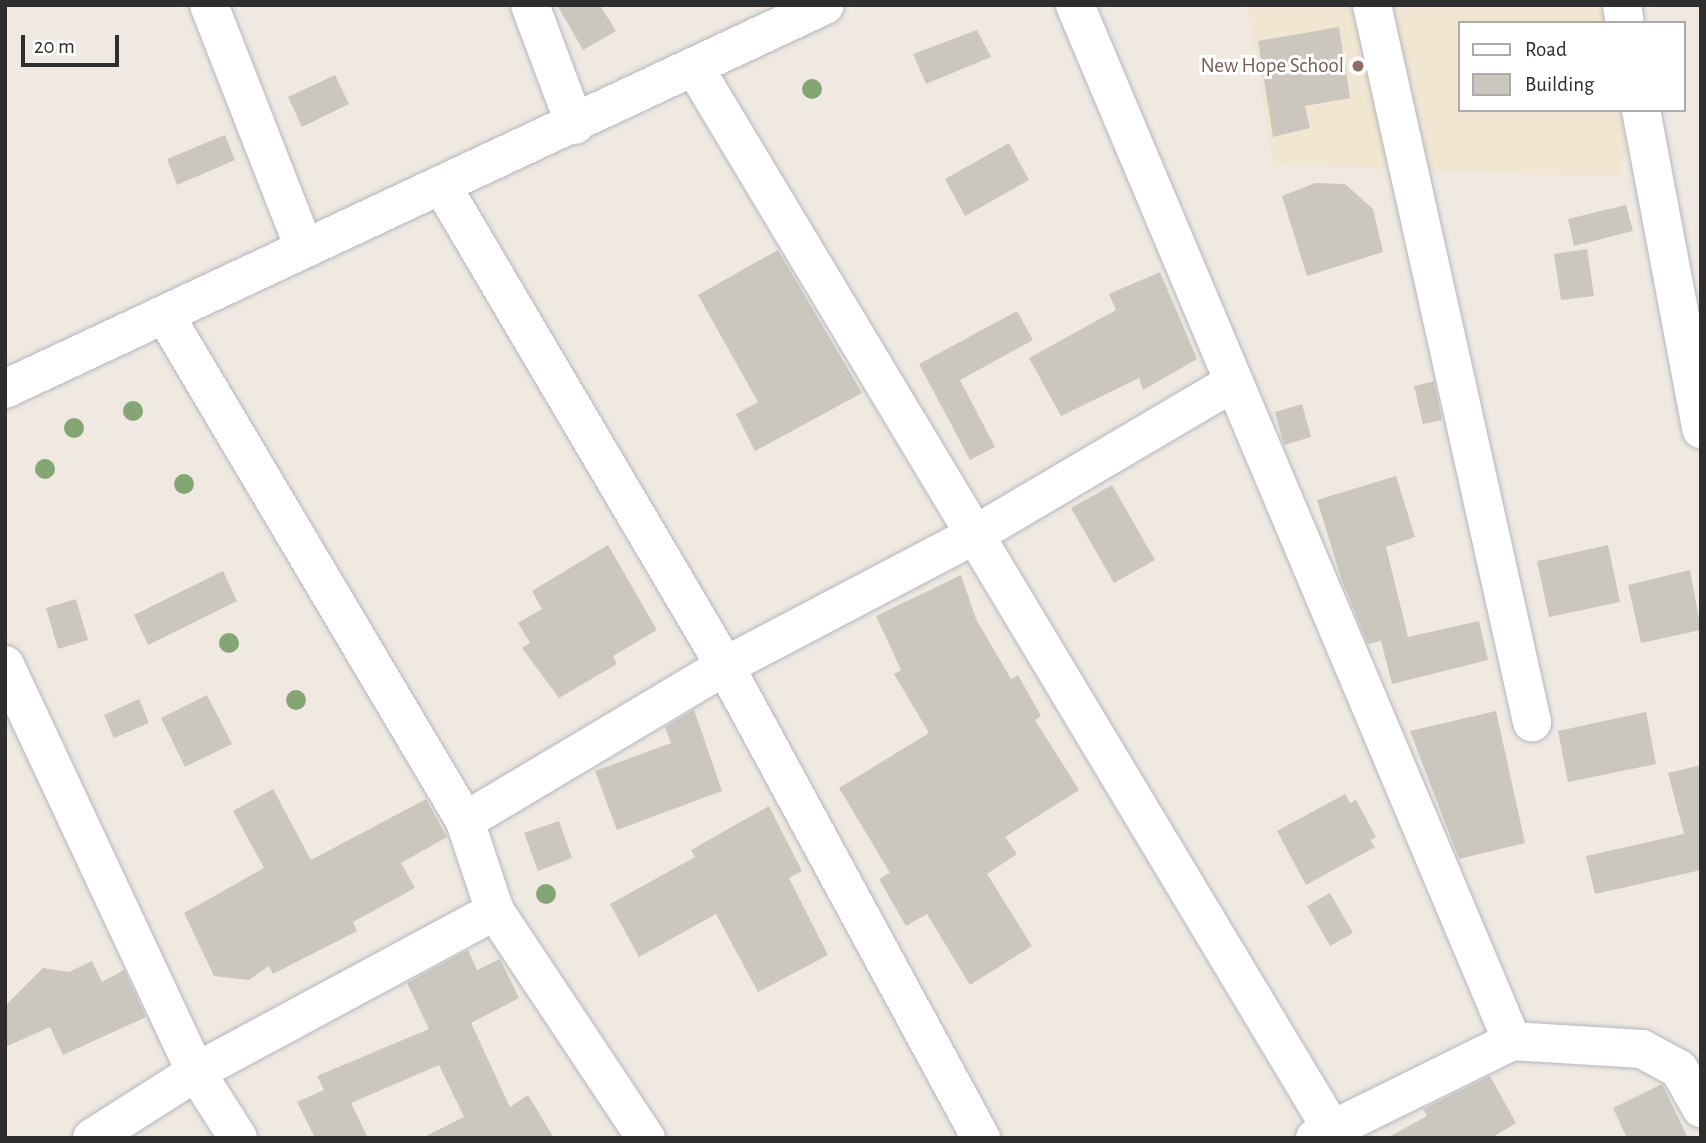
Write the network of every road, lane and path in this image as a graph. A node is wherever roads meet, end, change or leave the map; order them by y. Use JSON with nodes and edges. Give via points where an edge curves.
{"nodes":[{"id":1,"x":209,"y":5,"type":"edge"},
{"id":2,"x":530,"y":5,"type":"edge"},
{"id":3,"x":825,"y":5,"type":"edge"},
{"id":4,"x":1075,"y":5,"type":"edge"},
{"id":5,"x":1371,"y":5,"type":"edge"},
{"id":6,"x":696,"y":70,"type":"junction"},
{"id":7,"x":1641,"y":112,"type":"edge"},
{"id":8,"x":575,"y":125,"type":"junction"},
{"id":9,"x":442,"y":186,"type":"junction"},
{"id":10,"x":304,"y":248,"type":"junction"},
{"id":11,"x":166,"y":317,"type":"junction"},
{"id":12,"x":1693,"y":372,"type":"edge"},
{"id":13,"x":1234,"y":382,"type":"junction"},
{"id":14,"x":5,"y":389,"type":"edge"},
{"id":15,"x":1701,"y":429,"type":"edge"},
{"id":16,"x":976,"y":534,"type":"junction"},
{"id":17,"x":5,"y":665,"type":"edge"},
{"id":18,"x":725,"y":666,"type":"junction"},
{"id":19,"x":1532,"y":722,"type":"dead end"},
{"id":20,"x":465,"y":821,"type":"junction"},
{"id":21,"x":495,"y":911,"type":"junction"},
{"id":22,"x":1512,"y":1041,"type":"junction"},
{"id":23,"x":196,"y":1072,"type":"junction"},
{"id":24,"x":1701,"y":1108,"type":"edge"},
{"id":25,"x":1328,"y":1135,"type":"edge"},
{"id":26,"x":92,"y":1138,"type":"edge"},
{"id":27,"x":238,"y":1138,"type":"edge"},
{"id":28,"x":646,"y":1138,"type":"edge"},
{"id":29,"x":982,"y":1138,"type":"edge"}],
"edges":[{"from":1,"to":10,"type":"street"},
{"from":2,"to":8,"type":"street"},
{"from":3,"to":6,"type":"street"},
{"from":4,"to":13,"type":"street"},
{"from":5,"to":19,"type":"street"},
{"from":6,"to":8,"type":"street"},
{"from":6,"to":16,"type":"street"},
{"from":7,"to":12,"type":"street"},
{"from":8,"to":9,"type":"street"},
{"from":9,"to":10,"type":"street"},
{"from":9,"to":18,"type":"street"},
{"from":10,"to":11,"type":"street"},
{"from":11,"to":14,"type":"street"},
{"from":11,"to":20,"type":"street"},
{"from":12,"to":15,"type":"street"},
{"from":13,"to":16,"type":"street"},
{"from":13,"to":22,"type":"street"},
{"from":16,"to":18,"type":"street"},
{"from":16,"to":25,"type":"street"},
{"from":17,"to":23,"type":"street"},
{"from":18,"to":20,"type":"street"},
{"from":18,"to":29,"type":"street"},
{"from":20,"to":21,"type":"street"},
{"from":21,"to":23,"type":"street"},
{"from":21,"to":28,"type":"street"},
{"from":22,"to":24,"type":"street","via":[[1642,1049],[1679,1069]]},
{"from":22,"to":25,"type":"street"},
{"from":23,"to":26,"type":"street"},
{"from":23,"to":27,"type":"street"}]}
